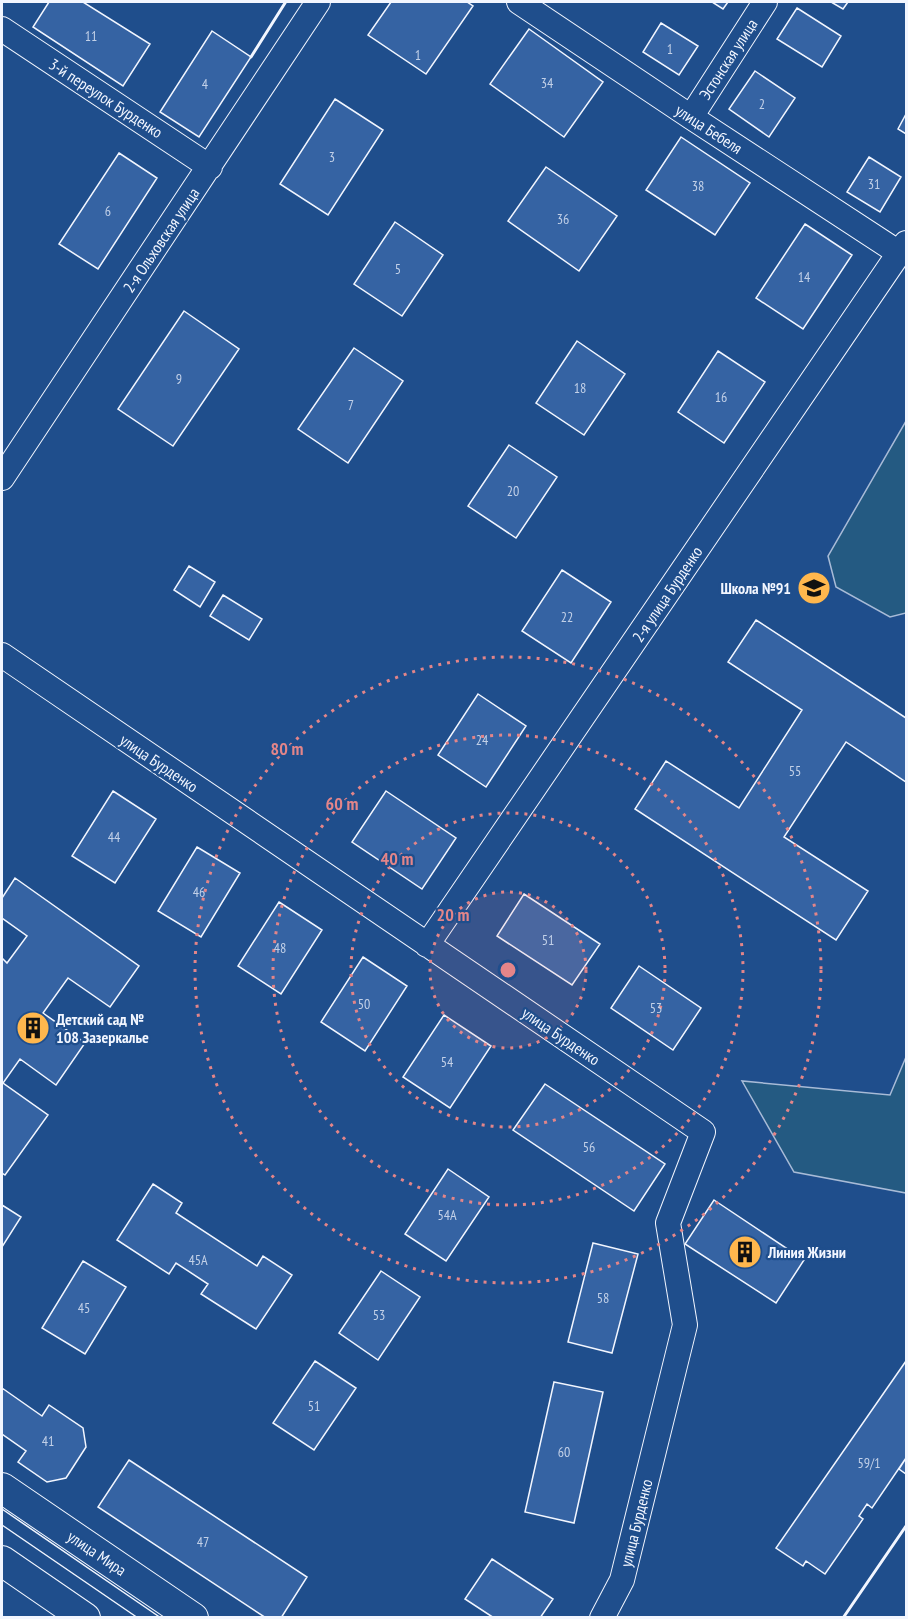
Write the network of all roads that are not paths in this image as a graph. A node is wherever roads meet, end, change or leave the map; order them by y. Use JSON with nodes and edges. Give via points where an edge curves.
{"nodes":[{"id":1,"x":318,"y":2,"type":"edge"},
{"id":2,"x":519,"y":2,"type":"edge"},
{"id":3,"x":765,"y":2,"type":"edge"},
{"id":4,"x":2,"y":29,"type":"edge"},
{"id":5,"x":691,"y":117,"type":"junction"},
{"id":6,"x":210,"y":166,"type":"junction"},
{"id":7,"x":903,"y":248,"type":"edge"},
{"id":8,"x":2,"y":478,"type":"edge"},
{"id":9,"x":2,"y":655,"type":"edge"},
{"id":10,"x":427,"y":945,"type":"junction"},
{"id":11,"x":2,"y":1488,"type":"edge"},
{"id":12,"x":2,"y":1561,"type":"edge"},
{"id":13,"x":85,"y":1617,"type":"edge"},
{"id":14,"x":193,"y":1617,"type":"edge"},
{"id":15,"x":602,"y":1617,"type":"edge"}],
"edges":[{"from":1,"to":6,"type":"street","name":"2-я Ольховская улица"},
{"from":2,"to":5,"type":"street","name":"улица Бебеля"},
{"from":3,"to":5,"type":"street","name":"Эстонская улица"},
{"from":4,"to":6,"type":"street","name":"3-й переулок Бурденко"},
{"from":5,"to":7,"type":"street","name":"улица Бебеля"},
{"from":6,"to":8,"type":"street","name":"2-я Ольховская улица"},
{"from":7,"to":10,"type":"street","name":"2-я улица Бурденко"},
{"from":9,"to":10,"type":"street","name":"улица Бурденко"},
{"from":10,"to":15,"type":"street","name":"улица Бурденко","via":[[703,1132],[668,1223],[685,1325],[622,1580]]},
{"from":11,"to":14,"type":"street","name":"улица Мира"},
{"from":12,"to":13,"type":"street"}]}
